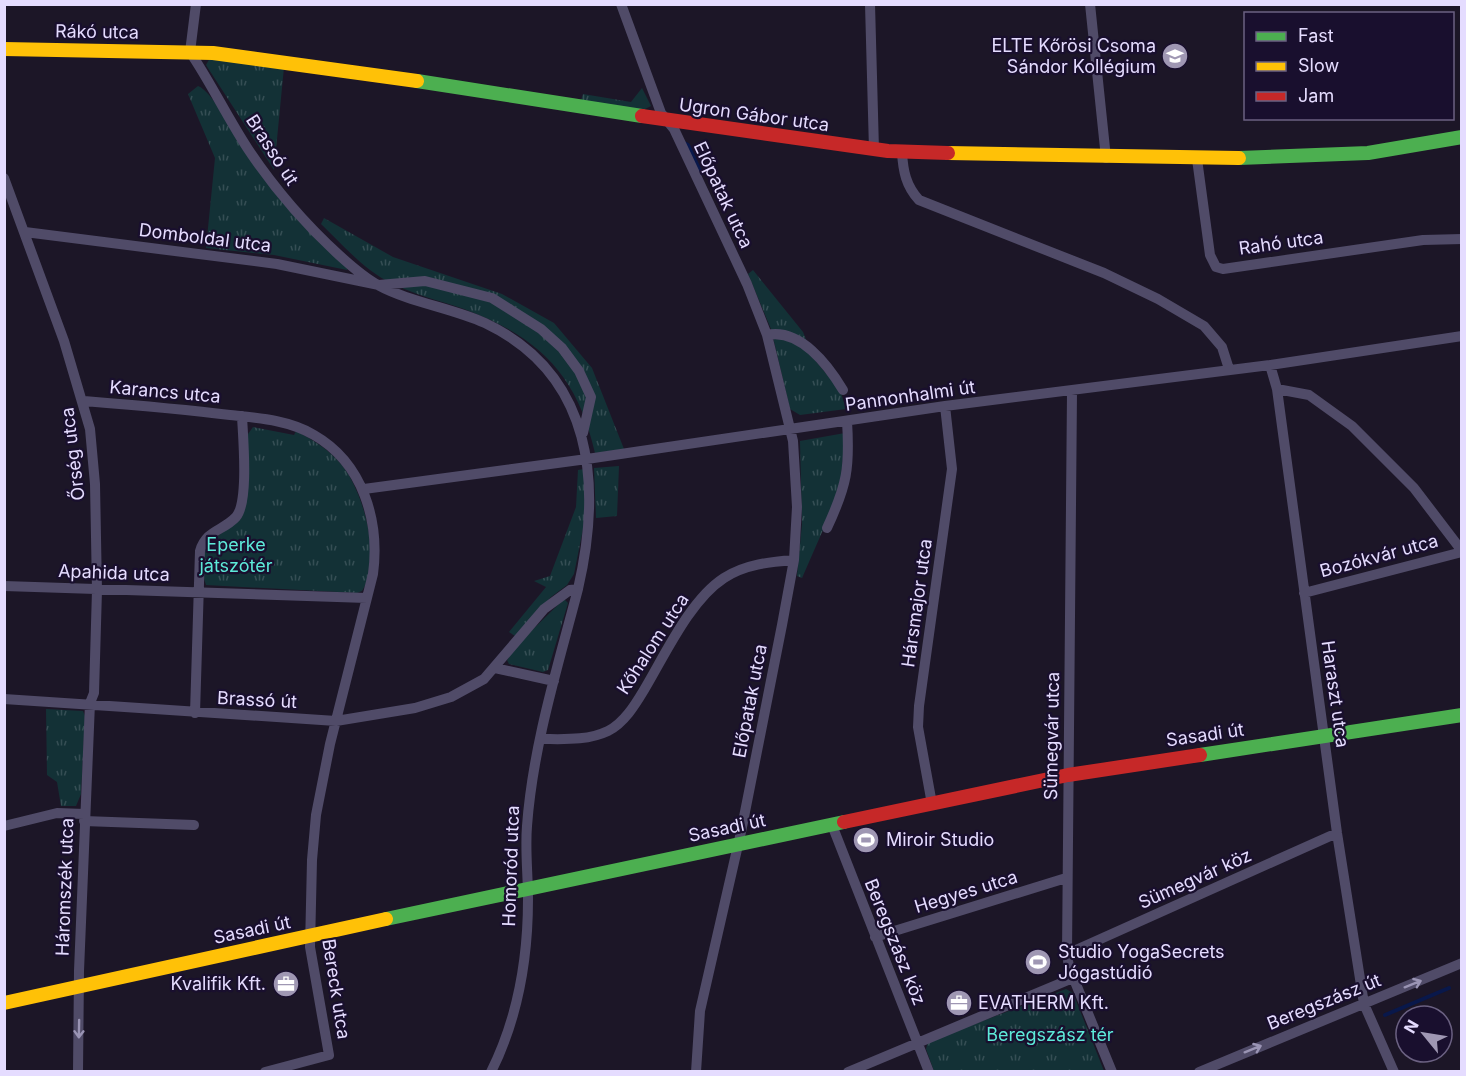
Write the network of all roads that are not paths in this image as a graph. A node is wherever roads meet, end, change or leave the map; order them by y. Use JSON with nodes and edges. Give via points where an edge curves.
{"nodes":[{"id":1,"x":196,"y":4,"type":"edge"},
{"id":2,"x":621,"y":4,"type":"edge"},
{"id":3,"x":870,"y":4,"type":"edge"},
{"id":4,"x":1090,"y":4,"type":"edge"},
{"id":5,"x":4,"y":49,"type":"edge"},
{"id":6,"x":190,"y":52,"type":"junction"},
{"id":7,"x":666,"y":120,"type":"junction"},
{"id":8,"x":1461,"y":137,"type":"edge"},
{"id":9,"x":874,"y":150,"type":"junction"},
{"id":10,"x":902,"y":152,"type":"junction"},
{"id":11,"x":1106,"y":158,"type":"junction"},
{"id":12,"x":1197,"y":159,"type":"junction"},
{"id":13,"x":4,"y":178,"type":"edge"},
{"id":14,"x":25,"y":232,"type":"junction"},
{"id":15,"x":1461,"y":238,"type":"edge"},
{"id":16,"x":379,"y":285,"type":"junction"},
{"id":17,"x":767,"y":335,"type":"junction"},
{"id":18,"x":1461,"y":336,"type":"edge"},
{"id":19,"x":1270,"y":365,"type":"junction"},
{"id":20,"x":1230,"y":369,"type":"junction"},
{"id":21,"x":1277,"y":389,"type":"junction"},
{"id":22,"x":843,"y":390,"type":"dead end"},
{"id":23,"x":1072,"y":392,"type":"junction"},
{"id":24,"x":84,"y":401,"type":"junction"},
{"id":25,"x":945,"y":406,"type":"junction"},
{"id":26,"x":242,"y":416,"type":"junction"},
{"id":27,"x":847,"y":421,"type":"junction"},
{"id":28,"x":790,"y":430,"type":"junction"},
{"id":29,"x":582,"y":433,"type":"junction"},
{"id":30,"x":587,"y":459,"type":"junction"},
{"id":31,"x":364,"y":489,"type":"junction"},
{"id":32,"x":827,"y":528,"type":"dead end"},
{"id":33,"x":1461,"y":551,"type":"edge"},
{"id":34,"x":794,"y":560,"type":"junction"},
{"id":35,"x":4,"y":586,"type":"edge"},
{"id":36,"x":578,"y":589,"type":"junction"},
{"id":37,"x":98,"y":590,"type":"junction"},
{"id":38,"x":199,"y":592,"type":"junction"},
{"id":39,"x":1304,"y":592,"type":"junction"},
{"id":40,"x":367,"y":598,"type":"junction"},
{"id":41,"x":495,"y":668,"type":"junction"},
{"id":42,"x":554,"y":681,"type":"junction"},
{"id":43,"x":4,"y":699,"type":"edge"},
{"id":44,"x":90,"y":703,"type":"junction"},
{"id":45,"x":195,"y":713,"type":"junction"},
{"id":46,"x":1461,"y":715,"type":"edge"},
{"id":47,"x":336,"y":721,"type":"junction"},
{"id":48,"x":1324,"y":736,"type":"junction"},
{"id":49,"x":540,"y":740,"type":"junction"},
{"id":50,"x":1068,"y":775,"type":"junction"},
{"id":51,"x":932,"y":804,"type":"junction"},
{"id":52,"x":84,"y":817,"type":"junction"},
{"id":53,"x":194,"y":825,"type":"dead end"},
{"id":54,"x":832,"y":825,"type":"junction"},
{"id":55,"x":4,"y":826,"type":"edge"},
{"id":56,"x":1337,"y":833,"type":"junction"},
{"id":57,"x":736,"y":844,"type":"junction"},
{"id":58,"x":1066,"y":878,"type":"junction"},
{"id":59,"x":528,"y":888,"type":"junction"},
{"id":60,"x":310,"y":936,"type":"junction"},
{"id":61,"x":876,"y":937,"type":"junction"},
{"id":62,"x":1067,"y":954,"type":"junction"},
{"id":63,"x":1461,"y":963,"type":"edge"},
{"id":64,"x":1073,"y":978,"type":"junction"},
{"id":65,"x":79,"y":986,"type":"junction"},
{"id":66,"x":4,"y":1003,"type":"edge"},
{"id":67,"x":1364,"y":1004,"type":"junction"},
{"id":68,"x":918,"y":1043,"type":"junction"},
{"id":69,"x":78,"y":1071,"type":"edge"},
{"id":70,"x":265,"y":1071,"type":"edge"},
{"id":71,"x":491,"y":1071,"type":"edge"},
{"id":72,"x":696,"y":1071,"type":"edge"},
{"id":73,"x":848,"y":1071,"type":"edge"},
{"id":74,"x":929,"y":1071,"type":"edge"},
{"id":75,"x":1112,"y":1071,"type":"edge"},
{"id":76,"x":1199,"y":1071,"type":"edge"},
{"id":77,"x":1394,"y":1071,"type":"edge"}],
"edges":[{"from":1,"to":6,"type":"street"},
{"from":2,"to":7,"type":"street","name":"Előpatak utca"},
{"from":3,"to":9,"type":"street"},
{"from":4,"to":11,"type":"street"},
{"from":5,"to":6,"type":"street","name":"Rákó utca"},
{"from":6,"to":7,"type":"street","name":"Ugron Gábor utca","via":[[323,66]]},
{"from":6,"to":16,"type":"street","name":"Brassó út","via":[[246,147],[287,203],[340,256]]},
{"from":7,"to":9,"type":"street","name":"Ugron Gábor utca"},
{"from":7,"to":17,"type":"street","name":"Előpatak utca","via":[[674,129]]},
{"from":8,"to":12,"type":"street","via":[[1368,153]]},
{"from":9,"to":10,"type":"street","name":"Ugron Gábor utca"},
{"from":10,"to":11,"type":"street"},
{"from":10,"to":20,"type":"street","via":[[908,186],[919,200],[1104,273],[1167,304],[1209,331],[1222,347]]},
{"from":11,"to":12,"type":"street"},
{"from":12,"to":15,"type":"street","name":"Rahó utca","via":[[1210,255],[1216,267]]},
{"from":13,"to":14,"type":"street","name":"Őrség utca"},
{"from":14,"to":16,"type":"street","name":"Domboldal utca","via":[[277,264]]},
{"from":14,"to":24,"type":"street","name":"Őrség utca"},
{"from":16,"to":29,"type":"street","name":"Brassó út","via":[[485,323],[515,342],[562,390]]},
{"from":16,"to":29,"type":"street","name":"Brassó út","via":[[425,281],[492,298],[541,329],[562,348],[591,396]]},
{"from":17,"to":22,"type":"street","via":[[782,334],[809,348],[834,374]]},
{"from":17,"to":28,"type":"street","name":"Előpatak utca"},
{"from":18,"to":19,"type":"street","name":"Pannonhalmi út"},
{"from":19,"to":20,"type":"street","name":"Pannonhalmi út"},
{"from":19,"to":21,"type":"street"},
{"from":20,"to":23,"type":"street","name":"Pannonhalmi út"},
{"from":21,"to":33,"type":"street","via":[[1309,395],[1352,426],[1414,488]]},
{"from":21,"to":39,"type":"street","name":"Haraszt utca"},
{"from":23,"to":25,"type":"street","name":"Pannonhalmi út"},
{"from":23,"to":50,"type":"street","name":"Sümegvár utca"},
{"from":24,"to":26,"type":"street","name":"Karancs utca"},
{"from":24,"to":37,"type":"street","name":"Őrség utca","via":[[95,474]]},
{"from":25,"to":27,"type":"street","name":"Pannonhalmi út"},
{"from":25,"to":51,"type":"street","name":"Hársmajor utca","via":[[952,469],[918,727]]},
{"from":26,"to":31,"type":"street","name":"Karancs utca","via":[[285,423],[314,435],[338,454]]},
{"from":26,"to":38,"type":"street","via":[[242,504],[233,520],[204,539]]},
{"from":27,"to":28,"type":"street","name":"Pannonhalmi út"},
{"from":27,"to":32,"type":"street","via":[[846,484]]},
{"from":28,"to":30,"type":"street","name":"Pannonhalmi út"},
{"from":28,"to":34,"type":"street","name":"Előpatak utca","via":[[797,507]]},
{"from":29,"to":30,"type":"street","name":"Brassó út"},
{"from":30,"to":31,"type":"street","name":"Pannonhalmi út"},
{"from":30,"to":36,"type":"street","name":"Brassó út","via":[[588,540]]},
{"from":31,"to":40,"type":"street","name":"Bereck utca","via":[[376,553]]},
{"from":33,"to":39,"type":"street","name":"Bozókvár utca"},
{"from":34,"to":49,"type":"street","name":"Kőhalom utca","via":[[752,566],[715,585],[692,611],[636,702],[610,730],[582,738]]},
{"from":34,"to":57,"type":"street","name":"Előpatak utca"},
{"from":35,"to":37,"type":"street","name":"Apahida utca"},
{"from":36,"to":41,"type":"street","name":"Brassó út","via":[[570,590],[544,609]]},
{"from":36,"to":42,"type":"street","name":"Homoród utca"},
{"from":37,"to":38,"type":"street","name":"Apahida utca"},
{"from":37,"to":44,"type":"street","name":"Őrség utca","via":[[94,693]]},
{"from":38,"to":40,"type":"street","name":"Apahida utca"},
{"from":38,"to":45,"type":"street"},
{"from":39,"to":48,"type":"street","name":"Haraszt utca"},
{"from":40,"to":47,"type":"street","name":"Bereck utca"},
{"from":41,"to":42,"type":"street"},
{"from":41,"to":47,"type":"street","name":"Brassó út","via":[[468,690],[438,702]]},
{"from":42,"to":49,"type":"street","name":"Homoród utca"},
{"from":43,"to":44,"type":"street","name":"Brassó út"},
{"from":44,"to":45,"type":"street","name":"Brassó út"},
{"from":44,"to":52,"type":"street","name":"Háromszék utca"},
{"from":45,"to":47,"type":"street","name":"Brassó út"},
{"from":46,"to":48,"type":"street","name":"Sasadi út"},
{"from":47,"to":60,"type":"street","name":"Bereck utca","via":[[315,814]]},
{"from":48,"to":50,"type":"street","name":"Sasadi út"},
{"from":48,"to":56,"type":"street","name":"Haraszt utca"},
{"from":49,"to":59,"type":"street","name":"Homoród utca","via":[[527,826]]},
{"from":50,"to":51,"type":"street","name":"Sasadi út"},
{"from":50,"to":58,"type":"street","name":"Sümegvár utca"},
{"from":51,"to":54,"type":"street","name":"Sasadi út"},
{"from":52,"to":53,"type":"street"},
{"from":52,"to":55,"type":"street","via":[[57,813]]},
{"from":52,"to":65,"type":"street","name":"Háromszék utca"},
{"from":54,"to":57,"type":"street","name":"Sasadi út"},
{"from":54,"to":61,"type":"street","name":"Beregszász köz"},
{"from":56,"to":62,"type":"street","name":"Sümegvár köz"},
{"from":56,"to":67,"type":"street","name":"Haraszt utca"},
{"from":57,"to":59,"type":"street","name":"Sasadi út"},
{"from":57,"to":72,"type":"street","name":"Előpatak utca","via":[[700,1011]]},
{"from":58,"to":61,"type":"street","name":"Hegyes utca"},
{"from":58,"to":62,"type":"street","name":"Sümegvár utca"},
{"from":59,"to":60,"type":"street","name":"Sasadi út"},
{"from":59,"to":71,"type":"street","name":"Homoród utca","via":[[517,1005]]},
{"from":60,"to":65,"type":"street","name":"Sasadi út"},
{"from":60,"to":70,"type":"street","name":"Bereck utca","via":[[329,1054]]},
{"from":61,"to":68,"type":"street","name":"Beregszász köz"},
{"from":62,"to":64,"type":"street","name":"Sümegvár utca"},
{"from":67,"to":63,"type":"street","name":"Beregszász út","one_way":true},
{"from":64,"to":68,"type":"street"},
{"from":64,"to":75,"type":"street","name":"Sümegvár utca"},
{"from":65,"to":66,"type":"street","name":"Sasadi út"},
{"from":65,"to":69,"type":"street","name":"Háromszék utca","one_way":true},
{"from":76,"to":67,"type":"street","name":"Beregszász út","one_way":true},
{"from":67,"to":77,"type":"street","name":"Haraszt utca"},
{"from":68,"to":73,"type":"street"},
{"from":68,"to":74,"type":"street","name":"Beregszász köz"}]}
